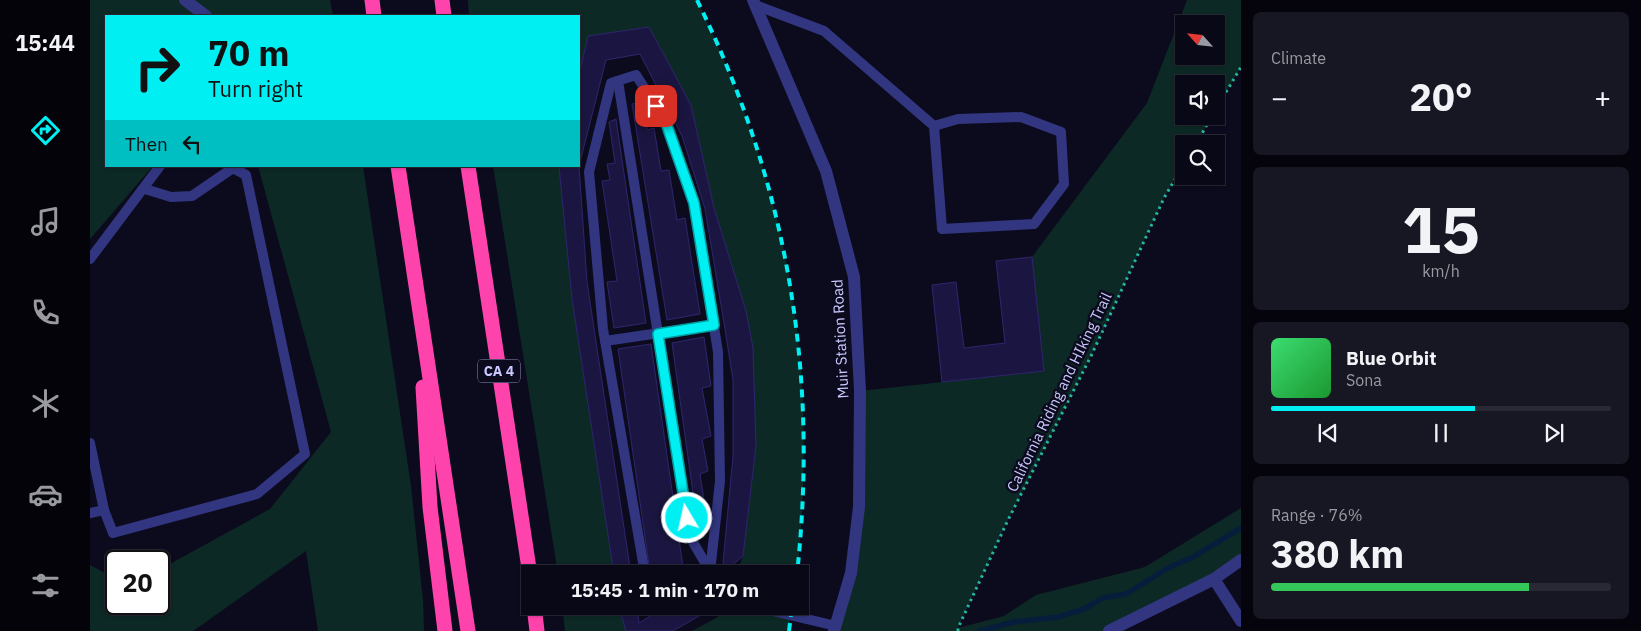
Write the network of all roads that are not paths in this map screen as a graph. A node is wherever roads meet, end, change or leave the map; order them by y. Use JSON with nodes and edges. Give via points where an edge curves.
{"nodes":[{"id":1,"x":185,"y":0,"type":"edge"},
{"id":2,"x":372,"y":0,"type":"edge"},
{"id":3,"x":442,"y":0,"type":"edge"},
{"id":4,"x":754,"y":3,"type":"edge"},
{"id":5,"x":205,"y":15,"type":"edge"},
{"id":6,"x":374,"y":15,"type":"edge"},
{"id":7,"x":444,"y":15,"type":"edge"},
{"id":8,"x":618,"y":81,"type":"junction"},
{"id":9,"x":934,"y":126,"type":"junction"},
{"id":10,"x":159,"y":167,"type":"edge"},
{"id":11,"x":398,"y":167,"type":"edge"},
{"id":12,"x":468,"y":167,"type":"edge"},
{"id":13,"x":145,"y":190,"type":"junction"},
{"id":14,"x":90,"y":259,"type":"edge"},
{"id":15,"x":417,"y":295,"type":"junction"},
{"id":16,"x":714,"y":325,"type":"junction"},
{"id":17,"x":658,"y":334,"type":"junction"},
{"id":18,"x":605,"y":341,"type":"junction"},
{"id":19,"x":90,"y":443,"type":"edge"},
{"id":20,"x":104,"y":510,"type":"junction"},
{"id":21,"x":90,"y":514,"type":"edge"},
{"id":22,"x":1241,"y":560,"type":"edge"},
{"id":23,"x":528,"y":565,"type":"edge"},
{"id":24,"x":643,"y":565,"type":"edge"},
{"id":25,"x":705,"y":565,"type":"edge"},
{"id":26,"x":710,"y":565,"type":"edge"},
{"id":27,"x":1214,"y":579,"type":"junction"},
{"id":28,"x":535,"y":615,"type":"edge"},
{"id":29,"x":786,"y":615,"type":"edge"},
{"id":30,"x":1241,"y":621,"type":"edge"},
{"id":31,"x":835,"y":628,"type":"edge"},
{"id":32,"x":445,"y":631,"type":"edge"},
{"id":33,"x":468,"y":631,"type":"edge"},
{"id":34,"x":538,"y":631,"type":"edge"},
{"id":35,"x":1109,"y":631,"type":"edge"}],
"edges":[{"from":1,"to":5,"type":"street"},
{"from":2,"to":6,"type":"highway"},
{"from":3,"to":7,"type":"highway"},
{"from":4,"to":9,"type":"lane","via":[[824,31]]},
{"from":4,"to":31,"type":"street","name":"Muir Station Road","via":[[826,171],[854,277],[860,391],[859,508],[851,573]]},
{"from":8,"to":16,"type":"lane","via":[[636,75],[665,120],[694,203]]},
{"from":8,"to":17,"type":"lane"},
{"from":8,"to":18,"type":"lane","via":[[611,84],[589,172]]},
{"from":9,"to":9,"type":"lane","via":[[942,229],[1034,224],[1064,184],[1061,132],[1021,117],[958,119]]},
{"from":10,"to":13,"type":"lane"},
{"from":11,"to":15,"type":"highway"},
{"from":12,"to":23,"type":"highway","number":"CA 4"},
{"from":13,"to":14,"type":"lane"},
{"from":13,"to":20,"type":"lane","via":[[170,196],[192,196],[233,168],[246,175],[305,454],[257,494],[248,497],[113,533]]},
{"from":15,"to":32,"type":"highway","via":[[430,507]]},
{"from":15,"to":33,"type":"highway"},
{"from":16,"to":17,"type":"lane"},
{"from":16,"to":26,"type":"lane","via":[[718,352],[720,481]]},
{"from":17,"to":18,"type":"lane"},
{"from":17,"to":25,"type":"lane","via":[[690,537]]},
{"from":18,"to":24,"type":"lane"},
{"from":19,"to":20,"type":"lane"},
{"from":20,"to":21,"type":"lane"},
{"from":22,"to":27,"type":"street"},
{"from":27,"to":30,"type":"street"},
{"from":27,"to":35,"type":"street"},
{"from":28,"to":34,"type":"highway"},
{"from":29,"to":31,"type":"lane"}]}
